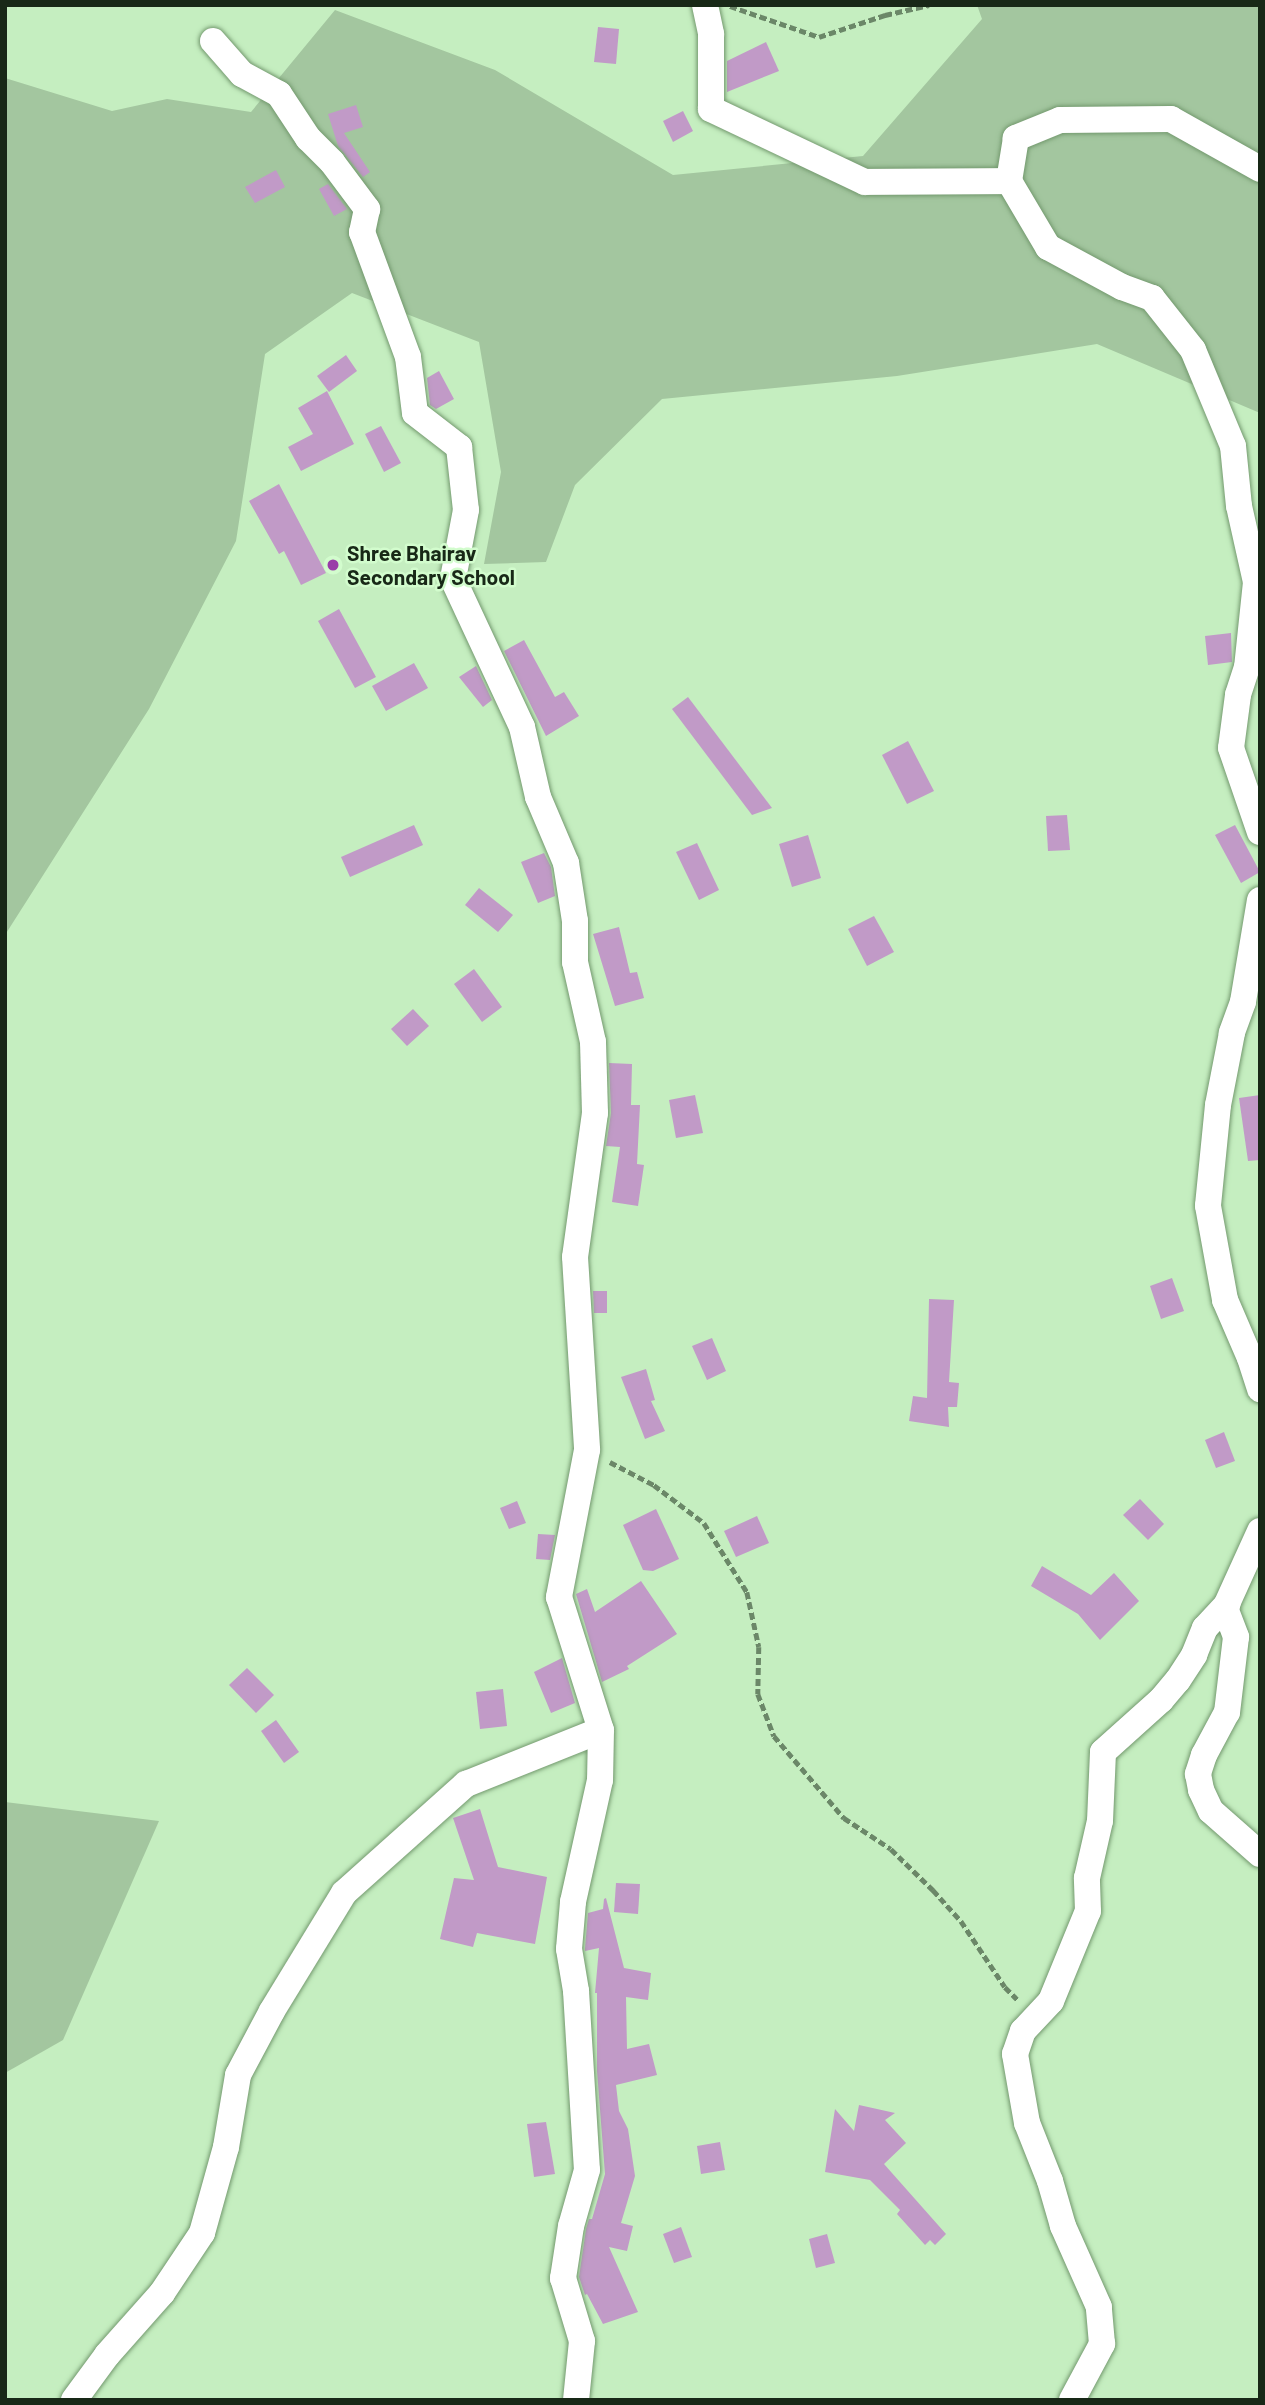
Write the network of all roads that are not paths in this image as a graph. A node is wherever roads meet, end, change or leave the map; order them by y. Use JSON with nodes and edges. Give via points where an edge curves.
{"nodes":[{"id":1,"x":705,"y":5,"type":"edge"},
{"id":2,"x":213,"y":41,"type":"dead end"},
{"id":3,"x":1260,"y":169,"type":"edge"},
{"id":4,"x":1009,"y":181,"type":"junction"},
{"id":5,"x":1260,"y":832,"type":"edge"},
{"id":6,"x":1260,"y":900,"type":"edge"},
{"id":7,"x":1260,"y":1389,"type":"edge"},
{"id":8,"x":1260,"y":1531,"type":"edge"},
{"id":9,"x":1227,"y":1604,"type":"junction"},
{"id":10,"x":601,"y":1730,"type":"junction"},
{"id":11,"x":1260,"y":1854,"type":"edge"},
{"id":12,"x":74,"y":2400,"type":"edge"},
{"id":13,"x":576,"y":2400,"type":"edge"},
{"id":14,"x":1072,"y":2400,"type":"edge"}],
"edges":[{"from":1,"to":4,"type":"street","via":[[711,34],[710,109],[865,182]]},
{"from":2,"to":10,"type":"street","via":[[242,74],[279,94],[308,138],[368,209],[362,232],[408,357],[415,413],[460,447],[466,510],[453,579],[522,727],[538,797],[566,863],[575,921],[575,962],[593,1042],[595,1113],[575,1257],[587,1450],[559,1597]]},
{"from":3,"to":4,"type":"street","via":[[1171,119],[1060,120],[1016,138]]},
{"from":4,"to":5,"type":"street","via":[[1048,247],[1152,298],[1193,350],[1233,446],[1239,506],[1256,582],[1247,667],[1231,748]]},
{"from":6,"to":7,"type":"street","via":[[1243,1002],[1218,1105],[1208,1206],[1225,1300]]},
{"from":8,"to":9,"type":"street"},
{"from":9,"to":11,"type":"street","via":[[1236,1637],[1227,1712],[1201,1764],[1200,1790],[1211,1811]]},
{"from":9,"to":14,"type":"street","via":[[1205,1628],[1178,1680],[1104,1752],[1100,1821],[1087,1878],[1088,1911],[1051,2001],[1023,2031],[1015,2054],[1027,2123],[1063,2226],[1100,2307],[1102,2344]]},
{"from":10,"to":12,"type":"street","via":[[466,1784],[344,1893],[238,2075],[226,2147],[202,2233],[162,2293]]},
{"from":10,"to":13,"type":"street","via":[[600,1780],[573,1902],[569,1950],[576,1991],[587,2169],[563,2278],[582,2341]]}]}
